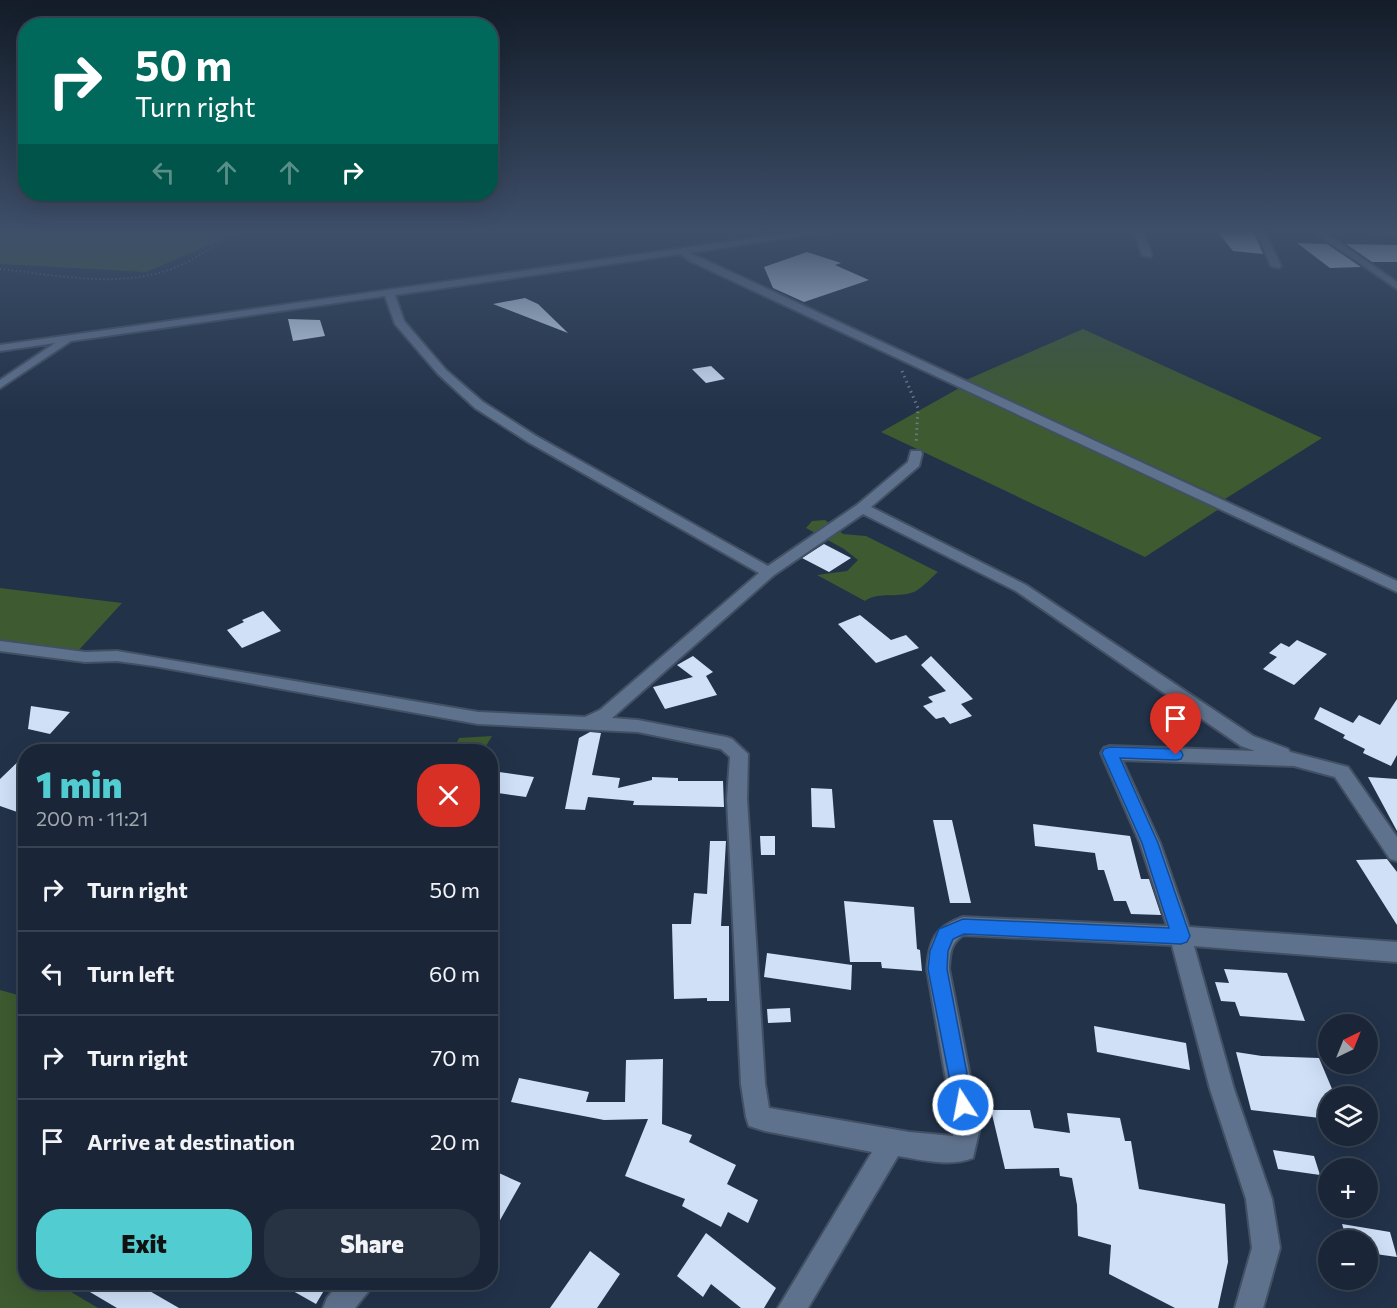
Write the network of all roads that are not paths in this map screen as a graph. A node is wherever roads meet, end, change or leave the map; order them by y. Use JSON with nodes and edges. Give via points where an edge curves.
{"nodes":[{"id":1,"x":396,"y":291,"type":"edge"},
{"id":2,"x":762,"y":291,"type":"edge"},
{"id":3,"x":389,"y":292,"type":"junction"},
{"id":4,"x":69,"y":338,"type":"junction"},
{"id":5,"x":0,"y":348,"type":"edge"},
{"id":6,"x":0,"y":385,"type":"edge"},
{"id":7,"x":916,"y":454,"type":"road end"},
{"id":8,"x":862,"y":508,"type":"junction"},
{"id":9,"x":769,"y":572,"type":"junction"},
{"id":10,"x":1397,"y":587,"type":"edge"},
{"id":11,"x":0,"y":646,"type":"edge"},
{"id":12,"x":590,"y":722,"type":"junction"},
{"id":13,"x":1294,"y":759,"type":"junction"},
{"id":14,"x":1397,"y":852,"type":"edge"},
{"id":15,"x":1181,"y":936,"type":"junction"},
{"id":16,"x":1397,"y":952,"type":"edge"},
{"id":17,"x":892,"y":1143,"type":"junction"},
{"id":18,"x":352,"y":1290,"type":"edge"},
{"id":19,"x":337,"y":1308,"type":"edge"},
{"id":20,"x":792,"y":1308,"type":"edge"},
{"id":21,"x":1249,"y":1308,"type":"edge"}],
"edges":[{"from":1,"to":3,"type":"street"},
{"from":2,"to":10,"type":"street"},
{"from":3,"to":4,"type":"street"},
{"from":3,"to":9,"type":"street","via":[[399,322],[442,372],[479,405],[532,439]]},
{"from":4,"to":5,"type":"street"},
{"from":4,"to":6,"type":"street"},
{"from":7,"to":8,"type":"street","via":[[914,463]]},
{"from":8,"to":9,"type":"street"},
{"from":8,"to":13,"type":"street","via":[[1021,588],[1246,741]]},
{"from":9,"to":12,"type":"street","via":[[606,714]]},
{"from":11,"to":12,"type":"street","via":[[85,657],[135,658],[478,718]]},
{"from":12,"to":17,"type":"street","via":[[638,726],[726,744],[739,754],[736,800],[758,1117]]},
{"from":13,"to":14,"type":"street","via":[[1341,772]]},
{"from":13,"to":15,"type":"street","via":[[1110,753],[1150,843]]},
{"from":15,"to":16,"type":"street"},
{"from":15,"to":17,"type":"street","via":[[963,926],[952,929],[939,951],[938,969],[968,1128],[964,1149]]},
{"from":15,"to":21,"type":"street","via":[[1222,1089],[1259,1199],[1266,1248]]},
{"from":17,"to":20,"type":"street"},
{"from":18,"to":19,"type":"street"}]}
